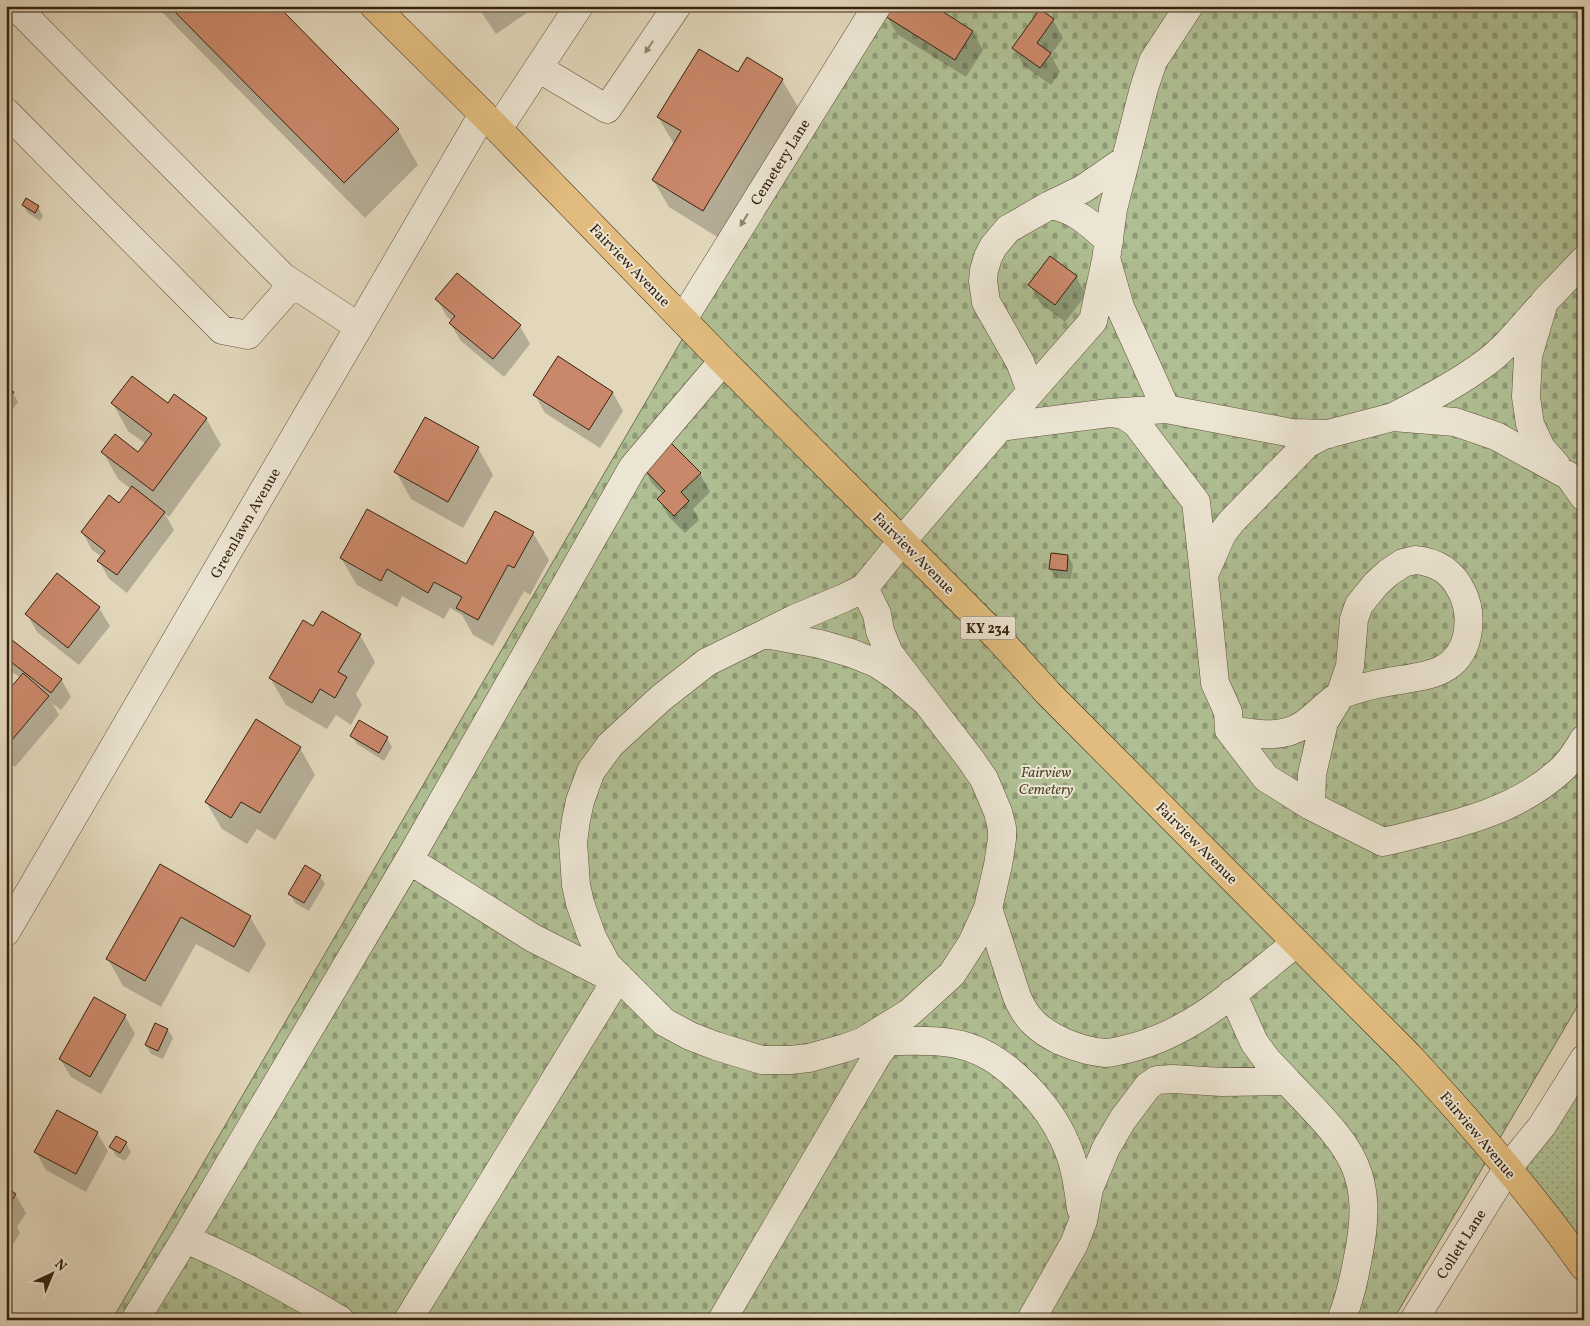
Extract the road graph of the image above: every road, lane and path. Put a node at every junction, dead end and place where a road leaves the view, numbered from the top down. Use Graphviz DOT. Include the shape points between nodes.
graph roads {
  1 [pos="15,6"];
  2 [pos="580,6"];
  3 [pos="677,6"];
  4 [pos="877,6"];
  5 [pos="1168,6"];
  6 [pos="1189,6"];
  7 [pos="380,9"];
  8 [pos="1170,36"];
  9 [pos="538,68"];
  10 [pos="6,112"];
  11 [pos="491,122"];
  12 [pos="1124,160"];
  13 [pos="1050,206"];
  14 [pos="1108,251"];
  15 [pos="1584,260"];
  16 [pos="293,284"];
  17 [pos="1544,302"];
  18 [pos="683,319"];
  19 [pos="359,328"];
  20 [pos="723,362"];
  21 [pos="1031,391"];
  22 [pos="1166,409"];
  23 [pos="1109,413"];
  24 [pos="1394,417"];
  25 [pos="1000,427"];
  26 [pos="1329,434"];
  27 [pos="1579,487"];
  28 [pos="902,541"];
  29 [pos="1204,575"];
  30 [pos="864,588"];
  31 [pos="764,634"];
  32 [pos="1340,695"];
  33 [pos="925,701"];
  34 [pos="1229,730"];
  35 [pos="1584,739"];
  36 [pos="1311,806"];
  37 [pos="409,860"];
  38 [pos="988,908"];
  39 [pos="6,932"];
  40 [pos="1296,943"];
  41 [pos="618,977"];
  42 [pos="1232,993"];
  43 [pos="876,1041"];
  44 [pos="1584,1059"];
  45 [pos="1287,1081"];
  46 [pos="1507,1169"];
  47 [pos="1083,1221"];
  48 [pos="185,1239"];
  49 [pos="1584,1266"];
  50 [pos="135,1320"];
  51 [pos="340,1320"];
  52 [pos="408,1320"];
  53 [pos="722,1320"];
  54 [pos="1031,1320"];
  55 [pos="1341,1320"];
  56 [pos="1414,1320"];
  1 -- 16 [label="street"];
  2 -- 9 [label="street, Greenlawn Avenue"];
  3 -- 9 [label="street, one-way" via="607,109"];
  4 -- 18 [label="street, Cemetery Lane, one-way"];
  5 -- 8 [label="street"];
  6 -- 8 [label="street"];
  7 -- 11 [label="main road, Fairview Avenue / KY 234"];
  8 -- 12 [label="street" via="1153,61"];
  9 -- 11 [label="street, Greenlawn Avenue"];
  10 -- 16 [label="street" via="222,330 248,335"];
  11 -- 18 [label="main road, Fairview Avenue / KY 234"];
  11 -- 19 [label="street, Greenlawn Avenue"];
  12 -- 13 [label="street" via="1083,189"];
  12 -- 14 [label="street"];
  13 -- 14 [label="street" via="1074,212 1091,225"];
  13 -- 21 [label="street" via="1008,228 993,247 984,270 986,302 1020,362"];
  14 -- 21 [label="street" via="1093,321"];
  14 -- 22 [label="street" via="1120,307"];
  15 -- 17 [label="street"];
  16 -- 19 [label="street"];
  17 -- 24 [label="street" via="1484,364"];
  17 -- 27 [label="street" via="1528,356 1526,397 1530,424 1537,443"];
  18 -- 20 [label="main road, Fairview Avenue / KY 234"];
  19 -- 39 [label="street, Greenlawn Avenue"];
  20 -- 28 [label="main road, Fairview Avenue / KY 234"];
  20 -- 37 [label="street" via="633,467"];
  21 -- 25 [label="street"];
  22 -- 23 [label="street"];
  22 -- 26 [label="street" via="1292,433"];
  23 -- 25 [label="street"];
  23 -- 29 [label="street" via="1124,415 1136,423 1196,502"];
  24 -- 26 [label="street"];
  24 -- 27 [label="street" via="1442,420 1496,436"];
  25 -- 28 [label="street"];
  26 -- 29 [label="street" via="1307,444 1231,522 1222,534"];
  28 -- 30 [label="street"];
  28 -- 40 [label="main road, Fairview Avenue / KY 234"];
  29 -- 34 [label="street" via="1215,683 1228,712"];
  30 -- 31 [label="street"];
  30 -- 33 [label="street" via="877,614 885,647"];
  31 -- 33 [label="street" via="852,653 896,676"];
  31 -- 41 [label="street" via="707,662 610,745 591,771 580,801 573,842 576,885 592,937 607,965"];
  32 -- 32 [label="street" via="1367,686 1431,674 1444,669 1457,658 1466,642 1469,617 1463,592 1448,571 1427,561 1403,563 1365,596 1354,619 1350,666"];
  32 -- 34 [label="street" via="1302,726 1283,734"];
  32 -- 36 [label="street" via="1324,722 1312,774"];
  33 -- 38 [label="street" via="984,779 998,812 1002,839"];
  34 -- 36 [label="street" via="1266,778"];
  35 -- 36 [label="street" via="1562,769 1521,798 1494,811 1419,833 1382,842"];
  37 -- 41 [label="street" via="533,938 604,974"];
  37 -- 48 [label="street"];
  38 -- 42 [label="street" via="1022,1008 1038,1028 1067,1044 1107,1053 1156,1041 1195,1020"];
  38 -- 43 [label="street" via="972,944 952,974"];
  40 -- 42 [label="street"];
  40 -- 46 [label="main road, Fairview Avenue / KY 234" via="1408,1055"];
  41 -- 43 [label="street" via="664,1022 690,1036 748,1056 776,1061 809,1058"];
  41 -- 52 [label="street"];
  42 -- 45 [label="street" via="1254,1042"];
  43 -- 47 [label="street" via="946,1042 969,1047 986,1054 1012,1073 1053,1119 1065,1141 1078,1185"];
  43 -- 53 [label="street" via="878,1054"];
  44 -- 46 [label="street, Collett Lane" via="1542,1126"];
  45 -- 47 [label="street" via="1173,1079 1153,1082 1123,1119 1106,1148 1089,1189"];
  45 -- 55 [label="street" via="1351,1155 1364,1191 1361,1245 1348,1304"];
  46 -- 49 [label="main road, Fairview Avenue / KY 234"];
  46 -- 56 [label="street, Collett Lane"];
  47 -- 54 [label="street" via="1067,1259"];
  48 -- 50 [label="street"];
  48 -- 51 [label="street" via="221,1254"];
}
